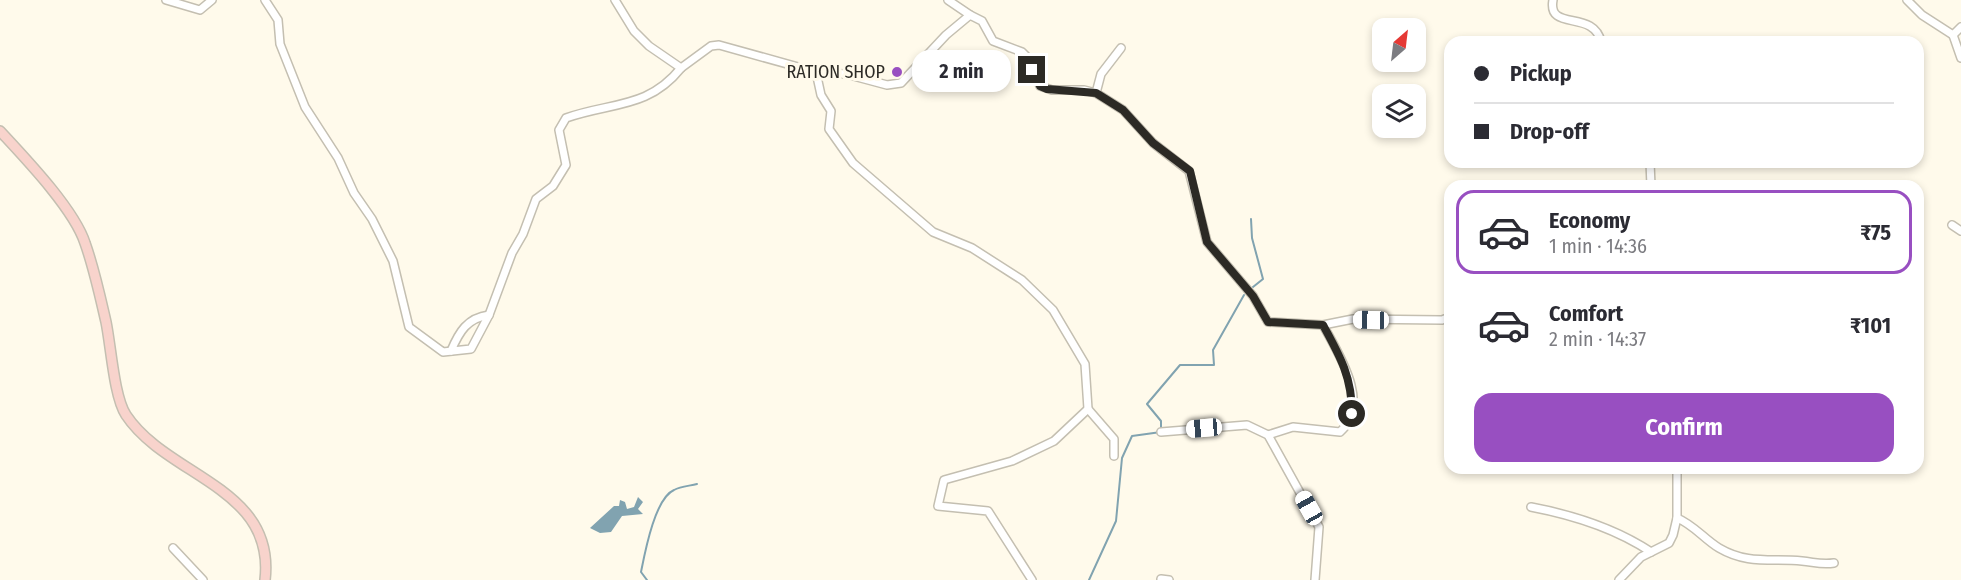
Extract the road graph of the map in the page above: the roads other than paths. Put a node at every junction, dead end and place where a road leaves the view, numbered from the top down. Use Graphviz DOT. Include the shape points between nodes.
graph roads {
  1 [pos="166,0"];
  2 [pos="212,0"];
  3 [pos="265,0"];
  4 [pos="615,0"];
  5 [pos="948,0"];
  6 [pos="1553,0"];
  7 [pos="1906,0"];
  8 [pos="970,15"];
  9 [pos="1961,27"];
  10 [pos="1953,35"];
  11 [pos="1600,36"];
  12 [pos="1120,48"];
  13 [pos="1961,58"];
  14 [pos="681,68"];
  15 [pos="816,72"];
  16 [pos="1096,93"];
  17 [pos="1,136"];
  18 [pos="1952,225"];
  19 [pos="1961,231"];
  20 [pos="489,315"];
  21 [pos="1444,319"];
  22 [pos="1323,325"];
  23 [pos="451,351"];
  24 [pos="1088,410"];
  25 [pos="1161,432"];
  26 [pos="1268,435"];
  27 [pos="1114,456"];
  28 [pos="1677,474"];
  29 [pos="1531,507"];
  30 [pos="1677,518"];
  31 [pos="173,548"];
  32 [pos="1651,552"];
  33 [pos="1834,563"];
  34 [pos="203,580"];
  35 [pos="265,580"];
  36 [pos="1032,580"];
  37 [pos="1315,580"];
  38 [pos="1619,580"];
  1 -- 2 [label="street" via="200,10"];
  3 -- 23 [label="street" via="278,20 280,44 305,107 338,158 393,261 409,327 443,352"];
  4 -- 14 [label="street" via="634,31"];
  5 -- 8 [label="street"];
  6 -- 11 [label="street" via="1556,13 1571,22 1592,25"];
  7 -- 10 [label="street"];
  8 -- 15 [label="street" via="946,34 901,83 887,85 846,74"];
  8 -- 16 [label="street" via="982,21 993,41 1028,58 1040,86"];
  9 -- 10 [label="street"];
  10 -- 13 [label="street"];
  12 -- 16 [label="street" via="1101,74"];
  14 -- 15 [label="street" via="711,46 719,45"];
  14 -- 20 [label="street" via="651,95 573,116 562,123 559,130 566,165 553,186 536,199"];
  15 -- 24 [label="street" via="821,95 831,111 829,129 853,163 933,232 972,248 1022,280 1053,310 1085,364"];
  16 -- 22 [label="street" via="1123,110 1153,143 1190,171 1207,242 1253,296 1268,322"];
  17 -- 35 [label="main road" via="65,209 85,242 125,414 149,440 245,511 266,558"];
  18 -- 19 [label="street"];
  20 -- 23 [label="street" via="464,325"];
  20 -- 23 [label="street" via="471,349"];
  21 -- 22 [label="street" via="1353,320"];
  22 -- 26 [label="street" via="1352,388 1348,425 1340,432 1293,427"];
  24 -- 27 [label="street" via="1114,439"];
  24 -- 36 [label="street" via="1054,441 1012,461 944,480 938,506 988,511"];
  25 -- 26 [label="street" via="1247,425"];
  26 -- 37 [label="street" via="1319,527"];
  28 -- 30 [label="street"];
  29 -- 32 [label="street" via="1603,527"];
  30 -- 32 [label="street" via="1669,543"];
  30 -- 33 [label="street" via="1698,529 1716,546 1758,561"];
  31 -- 34 [label="street"];
  32 -- 38 [label="street"];
}
